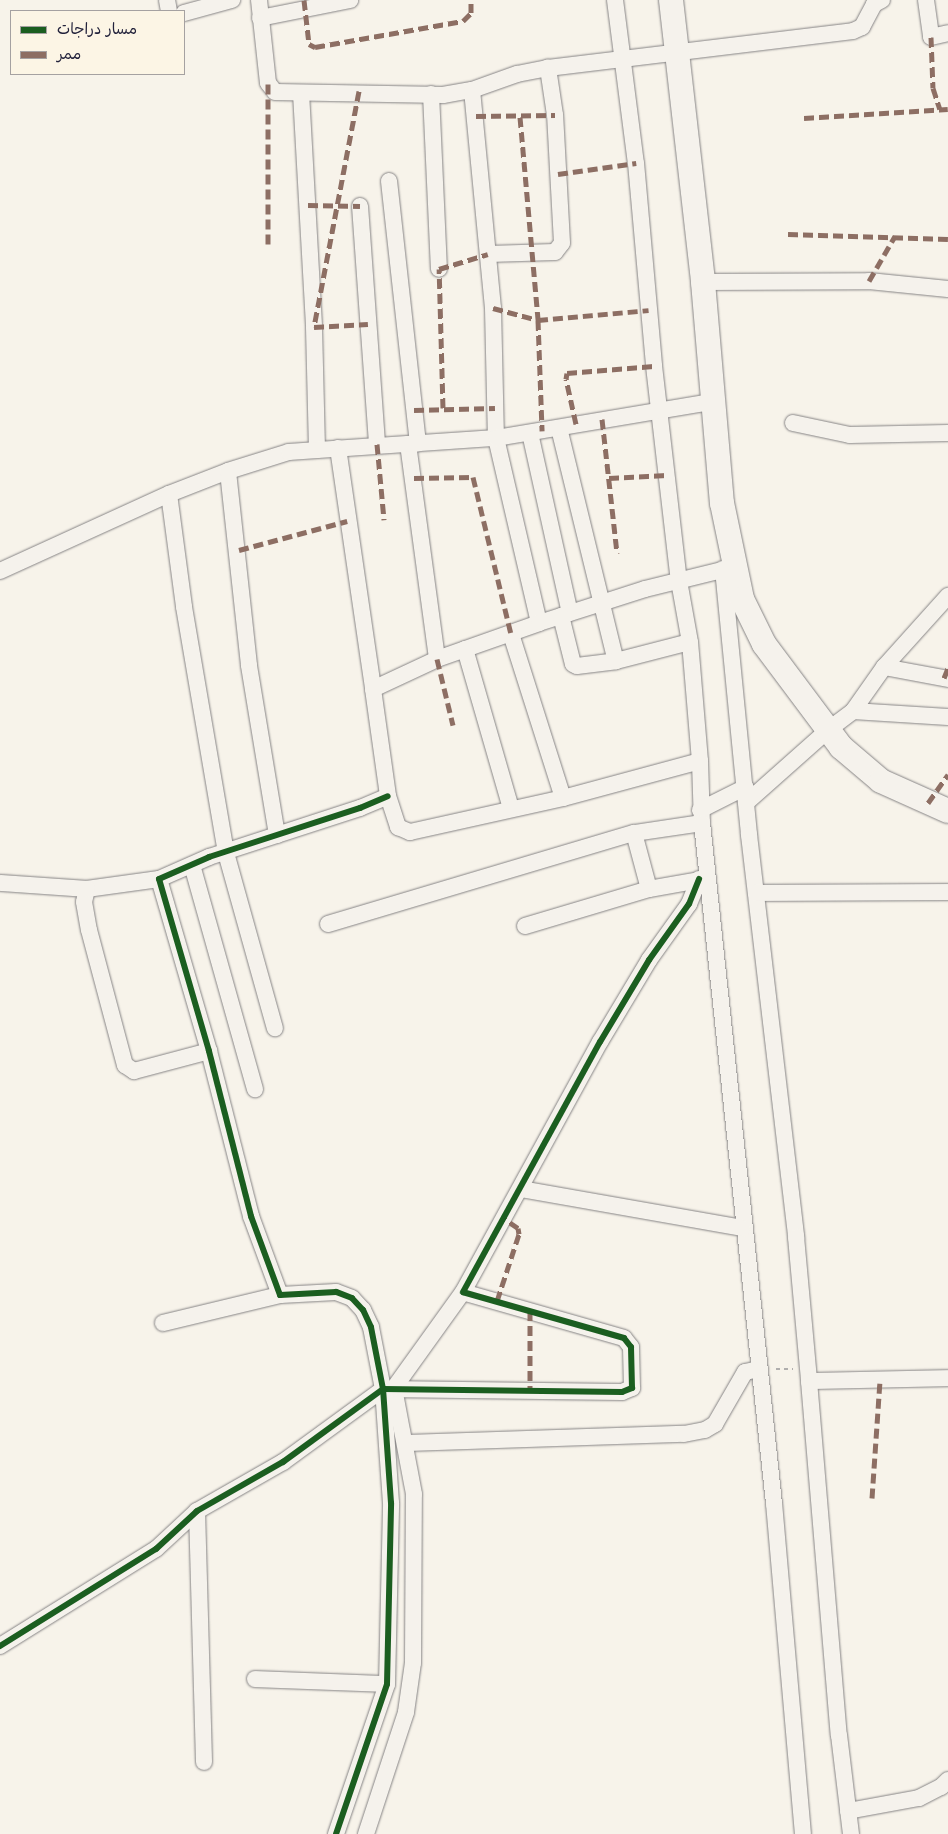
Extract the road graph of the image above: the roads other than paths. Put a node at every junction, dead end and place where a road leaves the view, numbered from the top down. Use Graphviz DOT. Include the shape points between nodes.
graph roads {
  1 [pos="232,0"];
  2 [pos="259,0"];
  3 [pos="350,0"];
  4 [pos="615,0"];
  5 [pos="671,0"];
  6 [pos="882,0"];
  7 [pos="926,0"];
  8 [pos="185,13"];
  9 [pos="260,18"];
  10 [pos="948,33"];
  11 [pos="676,53"];
  12 [pos="624,60"];
  13 [pos="548,68"];
  14 [pos="472,90"];
  15 [pos="300,93"];
  16 [pos="431,94"];
  17 [pos="388,181"];
  18 [pos="360,206"];
  19 [pos="488,254"];
  20 [pos="440,269"];
  21 [pos="703,282"];
  22 [pos="948,289"];
  23 [pos="711,402"];
  24 [pos="660,411"];
  25 [pos="793,423"];
  26 [pos="559,428"];
  27 [pos="530,433"];
  28 [pos="948,433"];
  29 [pos="496,438"];
  30 [pos="413,443"];
  31 [pos="377,444"];
  32 [pos="338,448"];
  33 [pos="317,450"];
  34 [pos="228,471"];
  35 [pos="169,494"];
  36 [pos="728,568"];
  37 [pos="0,571"];
  38 [pos="679,581"];
  39 [pos="602,603"];
  40 [pos="945,603"];
  41 [pos="565,614"];
  42 [pos="539,623"];
  43 [pos="511,634"];
  44 [pos="690,642"];
  45 [pos="466,649"];
  46 [pos="437,659"];
  47 [pos="616,661"];
  48 [pos="884,667"];
  49 [pos="948,679"];
  50 [pos="373,689"];
  51 [pos="853,712"];
  52 [pos="948,718"];
  53 [pos="828,730"];
  54 [pos="700,761"];
  55 [pos="747,795"];
  56 [pos="388,796"];
  57 [pos="563,798"];
  58 [pos="511,808"];
  59 [pos="948,811"];
  60 [pos="701,816"];
  61 [pos="634,833"];
  62 [pos="277,835"];
  63 [pos="226,853"];
  64 [pos="192,865"];
  65 [pos="158,879"];
  66 [pos="702,879"];
  67 [pos="0,883"];
  68 [pos="88,889"];
  69 [pos="649,889"];
  70 [pos="948,892"];
  71 [pos="756,893"];
  72 [pos="328,924"];
  73 [pos="525,926"];
  74 [pos="275,1028"];
  75 [pos="209,1051"];
  76 [pos="255,1089"];
  77 [pos="521,1189"];
  78 [pos="743,1228"];
  79 [pos="463,1292"];
  80 [pos="280,1295"];
  81 [pos="163,1323"];
  82 [pos="759,1369"];
  83 [pos="808,1375"];
  84 [pos="948,1378"];
  85 [pos="389,1389"];
  86 [pos="407,1442"];
  87 [pos="197,1512"];
  88 [pos="0,1646"];
  89 [pos="255,1679"];
  90 [pos="387,1684"];
  91 [pos="204,1762"];
  92 [pos="948,1780"];
  93 [pos="848,1810"];
  94 [pos="336,1834"];
  95 [pos="366,1834"];
  96 [pos="803,1834"];
  97 [pos="851,1834"];
  1 -- 8 [label="street"];
  2 -- 9 [label="street"];
  3 -- 9 [label="street"];
  4 -- 12 [label="street"];
  5 -- 11 [label="main road"];
  6 -- 11 [label="street" via="874,4 862,27 853,30"];
  7 -- 10 [label="street" via="931,37"];
  9 -- 15 [label="street" via="271,89 281,93"];
  11 -- 12 [label="street"];
  11 -- 21 [label="main road"];
  12 -- 13 [label="street"];
  12 -- 24 [label="street"];
  13 -- 14 [label="street" via="517,74"];
  13 -- 19 [label="street" via="555,115 562,243 555,252"];
  14 -- 16 [label="street"];
  14 -- 19 [label="street"];
  15 -- 16 [label="street"];
  15 -- 33 [label="street" via="314,327"];
  16 -- 20 [label="street"];
  17 -- 30 [label="street"];
  18 -- 31 [label="street"];
  19 -- 29 [label="street"];
  21 -- 22 [label="street" via="869,281"];
  21 -- 23 [label="main road"];
  23 -- 24 [label="street"];
  23 -- 36 [label="main road"];
  24 -- 26 [label="street"];
  24 -- 38 [label="street"];
  25 -- 28 [label="street" via="850,434"];
  26 -- 27 [label="street"];
  26 -- 39 [label="street"];
  27 -- 29 [label="street"];
  27 -- 41 [label="street"];
  29 -- 30 [label="street"];
  29 -- 42 [label="street"];
  30 -- 31 [label="street"];
  30 -- 46 [label="street"];
  31 -- 32 [label="street"];
  32 -- 33 [label="street"];
  32 -- 50 [label="street"];
  33 -- 34 [label="street" via="269,456"];
  34 -- 35 [label="street"];
  34 -- 62 [label="street" via="249,665"];
  35 -- 37 [label="street"];
  35 -- 63 [label="street"];
  36 -- 38 [label="street"];
  36 -- 53 [label="main road" via="755,630"];
  36 -- 55 [label="street"];
  38 -- 39 [label="street"];
  38 -- 44 [label="street"];
  39 -- 41 [label="street"];
  39 -- 47 [label="street"];
  40 -- 48 [label="street"];
  41 -- 42 [label="street"];
  41 -- 47 [label="street" via="573,664 583,666"];
  42 -- 43 [label="street"];
  43 -- 45 [label="street"];
  43 -- 57 [label="street"];
  44 -- 47 [label="street"];
  44 -- 54 [label="street"];
  45 -- 46 [label="street"];
  45 -- 58 [label="street"];
  46 -- 50 [label="street"];
  48 -- 49 [label="street"];
  48 -- 51 [label="street"];
  50 -- 56 [label="street"];
  51 -- 52 [label="street"];
  51 -- 53 [label="street"];
  53 -- 55 [label="street"];
  53 -- 59 [label="main road" via="841,747 881,781"];
  54 -- 57 [label="street"];
  54 -- 60 [label="street"];
  55 -- 60 [label="street"];
  55 -- 71 [label="street"];
  56 -- 58 [label="street" via="398,827 410,832"];
  56 -- 62 [label="street"];
  57 -- 58 [label="street"];
  60 -- 61 [label="street"];
  60 -- 66 [label="street"];
  61 -- 69 [label="street"];
  61 -- 72 [label="street"];
  62 -- 63 [label="street"];
  63 -- 64 [label="street"];
  63 -- 74 [label="street"];
  64 -- 65 [label="street"];
  64 -- 76 [label="street"];
  65 -- 68 [label="street"];
  65 -- 75 [label="street"];
  66 -- 69 [label="street"];
  66 -- 77 [label="street" via="600,1042"];
  66 -- 78 [label="street"];
  67 -- 68 [label="street"];
  68 -- 75 [label="street" via="84,910 127,1069 134,1071"];
  69 -- 73 [label="street"];
  70 -- 71 [label="street"];
  71 -- 83 [label="street" via="796,1237"];
  75 -- 80 [label="street" via="251,1216"];
  77 -- 78 [label="street"];
  77 -- 79 [label="street"];
  78 -- 82 [label="street"];
  79 -- 85 [label="street"];
  79 -- 85 [label="street" via="624,1338 631,1347 632,1388 622,1392"];
  80 -- 81 [label="street"];
  80 -- 85 [label="street" via="336,1292 352,1298 372,1327"];
  82 -- 86 [label="street" via="744,1372 715,1424 706,1430 684,1434"];
  82 -- 96 [label="street"];
  83 -- 84 [label="street"];
  83 -- 93 [label="street"];
  85 -- 86 [label="street"];
  85 -- 87 [label="street" via="284,1462"];
  85 -- 90 [label="street" via="392,1503"];
  86 -- 95 [label="street" via="415,1511 411,1684 406,1712"];
  87 -- 88 [label="street" via="156,1548"];
  87 -- 91 [label="street"];
  89 -- 90 [label="street"];
  90 -- 94 [label="street"];
  92 -- 93 [label="street" via="919,1798"];
  93 -- 97 [label="street"];
}
